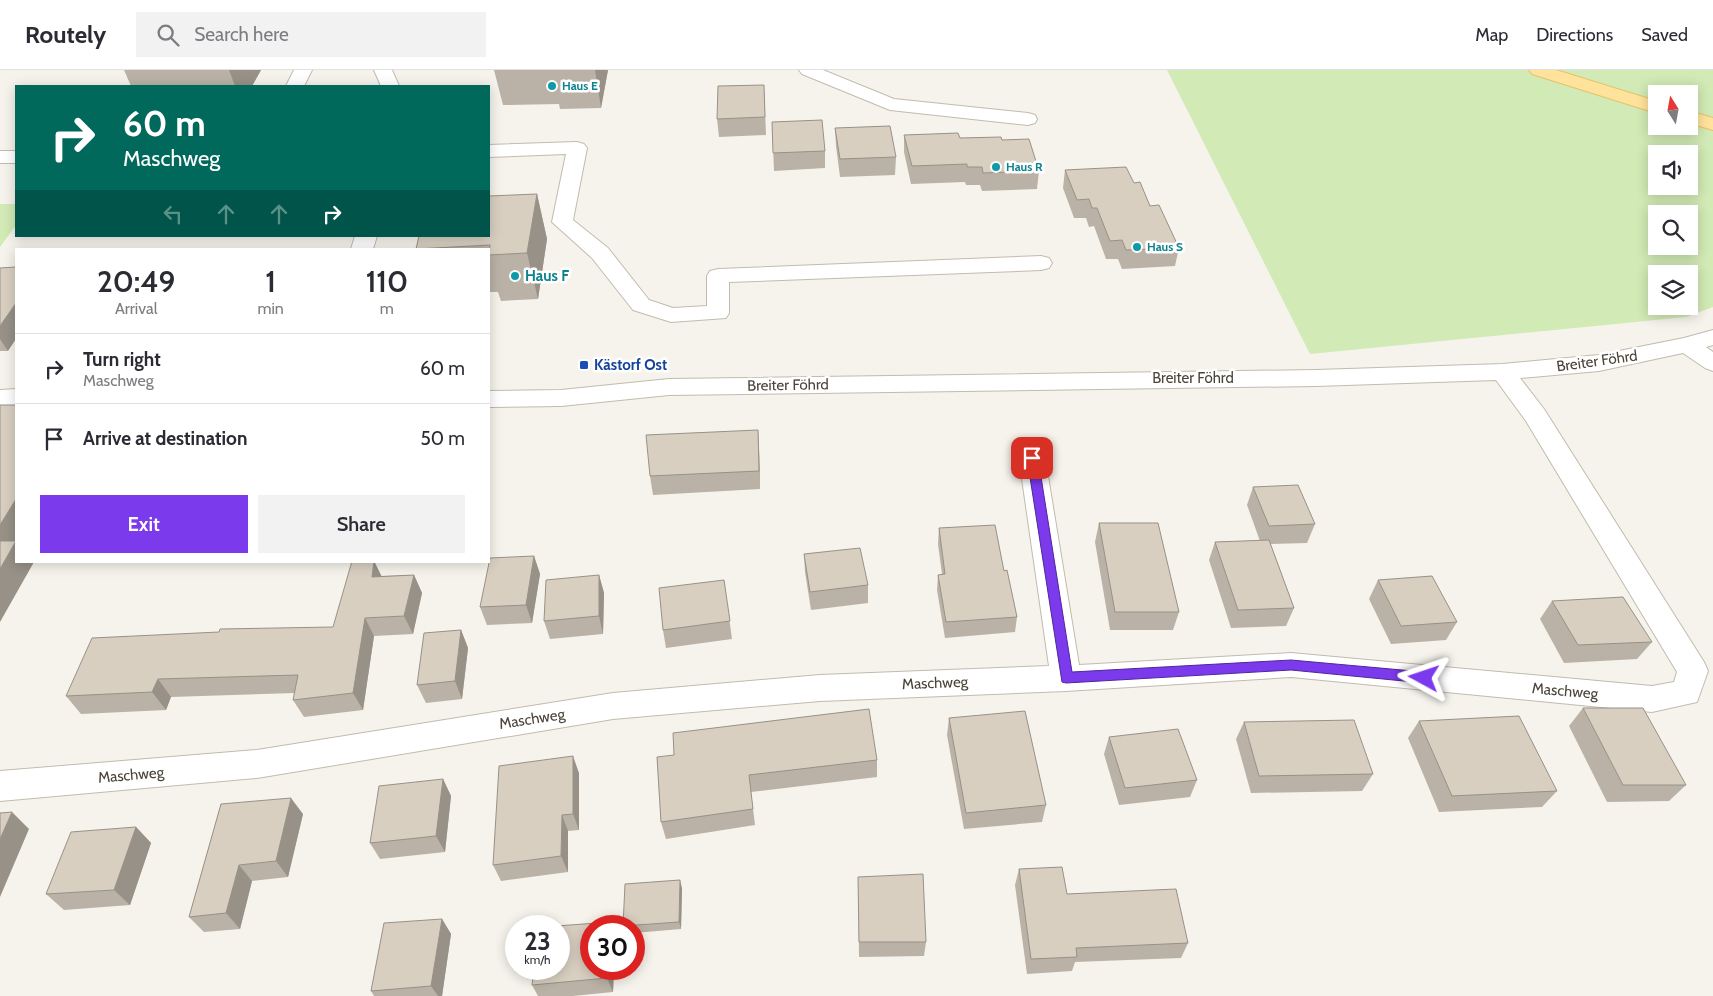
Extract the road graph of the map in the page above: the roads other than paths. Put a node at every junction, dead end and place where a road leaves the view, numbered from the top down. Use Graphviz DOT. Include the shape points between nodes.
graph roads {
  1 [pos="303,70"];
  2 [pos="383,70"];
  3 [pos="808,70"];
  4 [pos="1538,70"];
  5 [pos="296,85"];
  6 [pos="390,85"];
  7 [pos="1648,104"];
  8 [pos="1028,119"];
  9 [pos="1698,120"];
  10 [pos="1711,124"];
  11 [pos="490,151"];
  12 [pos="0,157"];
  13 [pos="15,157"];
  14 [pos="1040,263"];
  15 [pos="1713,337"];
  16 [pos="1687,345"];
  17 [pos="1713,363"];
  18 [pos="1503,372"];
  19 [pos="490,382"];
  20 [pos="669,388"];
  21 [pos="15,397"];
  22 [pos="0,398"];
  23 [pos="490,399"];
  24 [pos="1032,458"];
  25 [pos="1066,678"];
  26 [pos="0,786"];
  1 -- 5 [label="street"];
  2 -- 6 [label="street"];
  3 -- 8 [label="street" via="890,104"];
  4 -- 7 [label="main road"];
  9 -- 10 [label="main road"];
  11 -- 14 [label="street" via="577,148 562,222 600,253 641,305 671,315 718,312 718,276"];
  12 -- 13 [label="street"];
  15 -- 16 [label="street, Breiter Föhrd"];
  16 -- 17 [label="street"];
  16 -- 18 [label="street, Breiter Föhrd" via="1599,363"];
  18 -- 20 [label="street, Breiter Föhrd"];
  18 -- 25 [label="street, Maschweg" via="1535,415 1692,671 1686,694 1652,699 1291,665"];
  19 -- 20 [label="street, Breiter Föhrd" via="579,381"];
  20 -- 23 [label="street, Breiter Föhrd" via="561,398"];
  21 -- 22 [label="street"];
  24 -- 25 [label="street"];
  25 -- 26 [label="street, Maschweg" via="820,688 613,706 257,764"];
}
